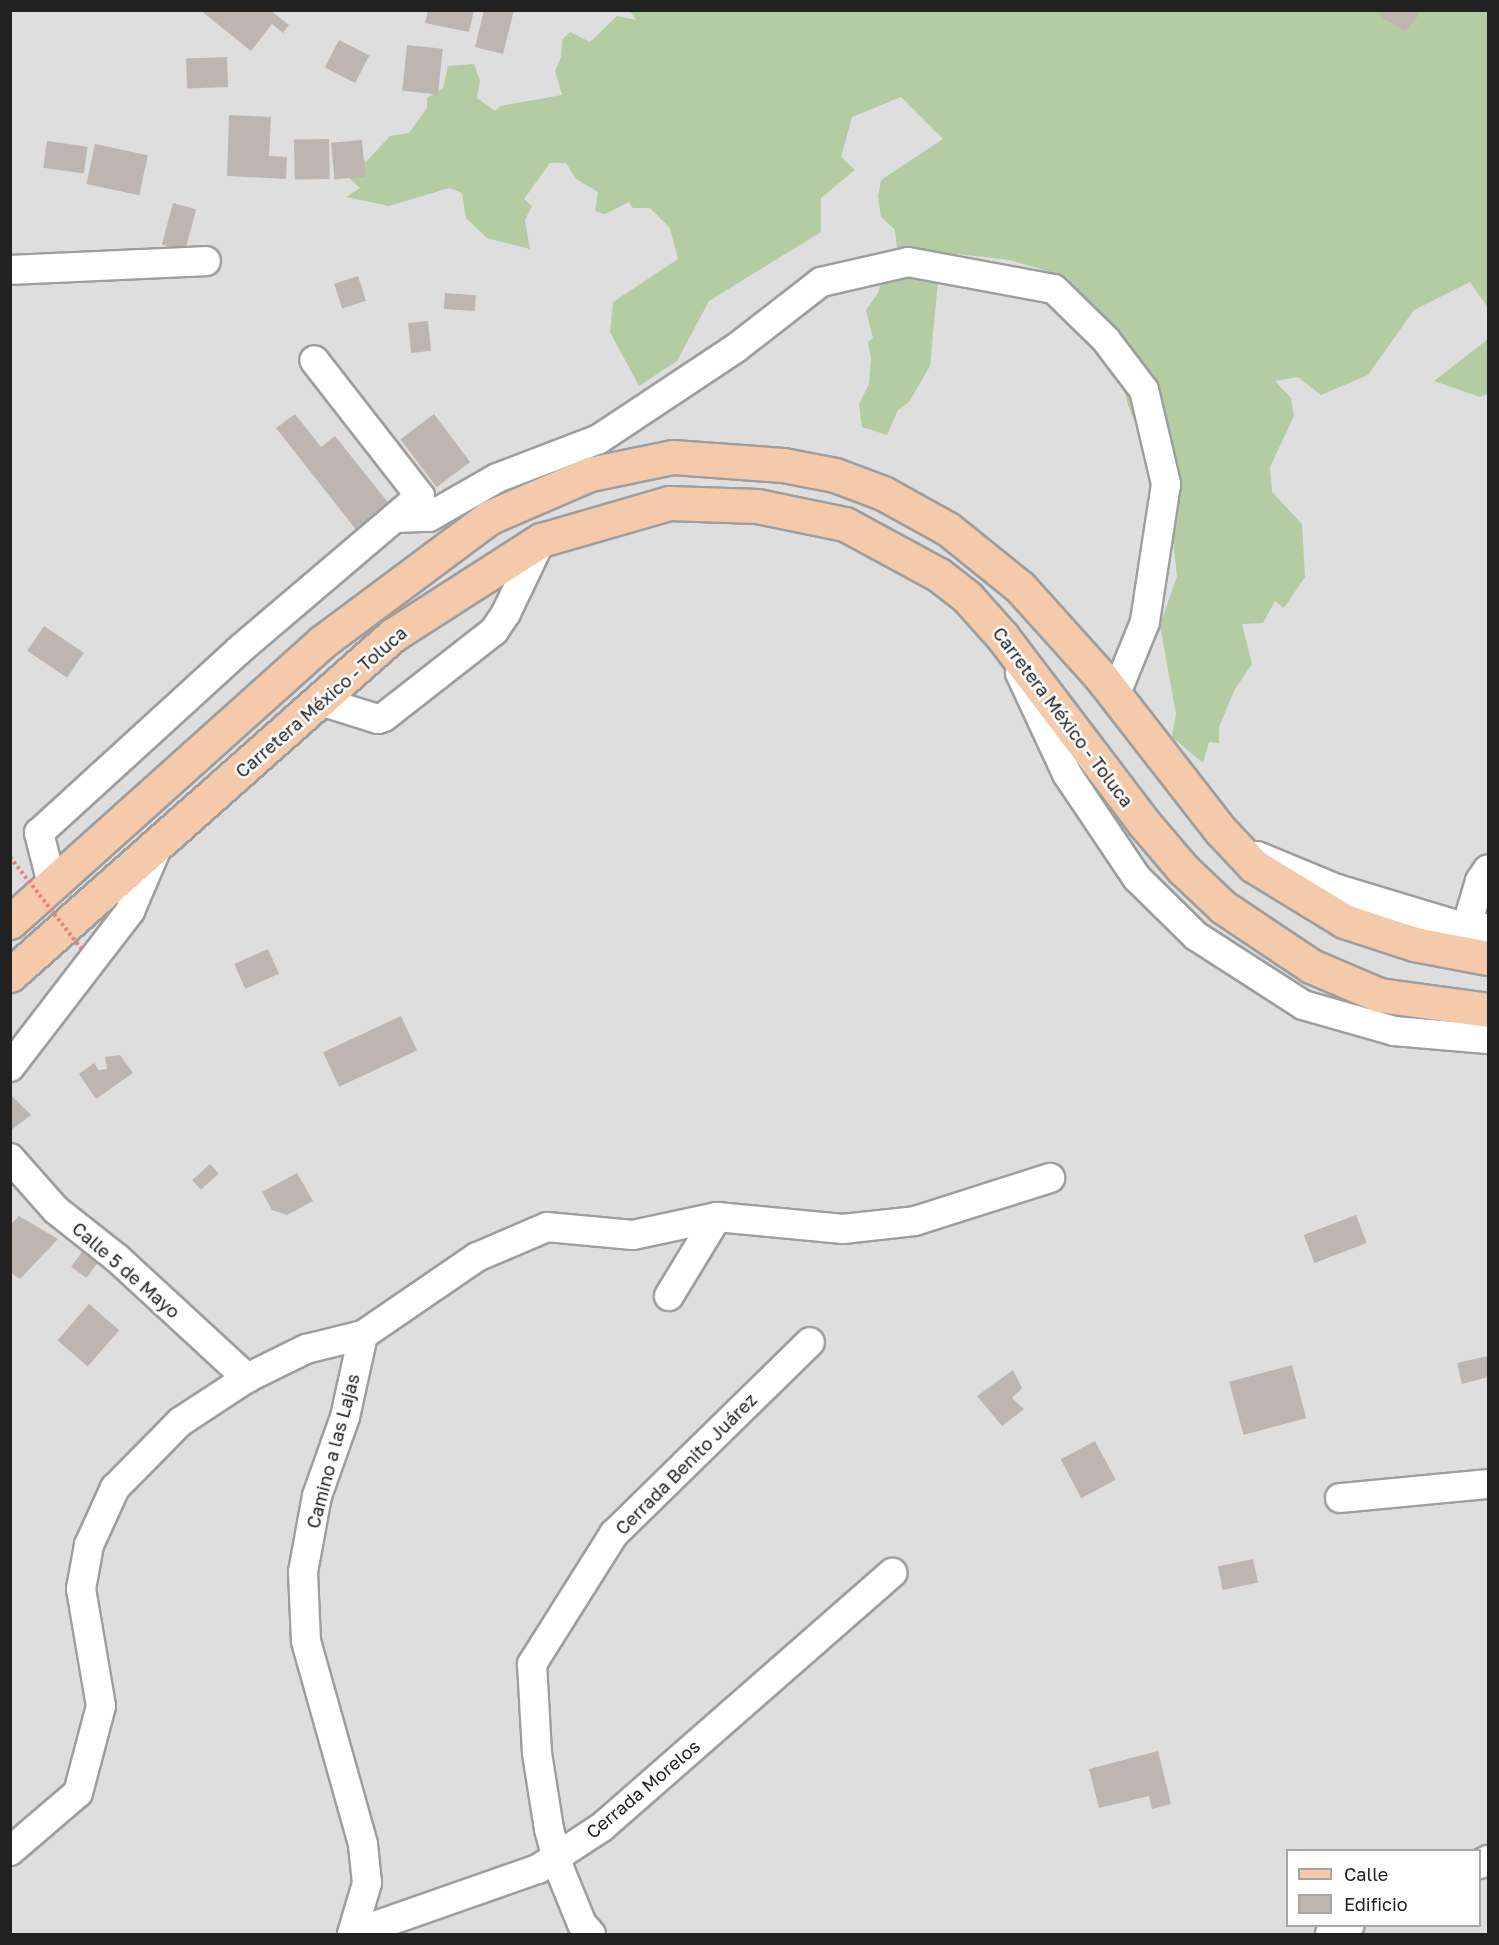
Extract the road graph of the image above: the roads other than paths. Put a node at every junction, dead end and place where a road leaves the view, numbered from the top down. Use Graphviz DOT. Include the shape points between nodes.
graph roads {
  1 [pos="207,261"];
  2 [pos="10,270"];
  3 [pos="314,360"];
  4 [pos="395,518"];
  5 [pos="541,540"];
  6 [pos="1002,636"];
  7 [pos="1115,696"];
  8 [pos="320,701"];
  9 [pos="1235,847"];
  10 [pos="157,848"];
  11 [pos="1488,869"];
  12 [pos="52,884"];
  13 [pos="10,922"];
  14 [pos="1477,928"];
  15 [pos="1488,958"];
  16 [pos="10,975"];
  17 [pos="1488,1010"];
  18 [pos="1488,1040"];
  19 [pos="10,1067"];
  20 [pos="10,1158"];
  21 [pos="1050,1178"];
  22 [pos="717,1216"];
  23 [pos="669,1296"];
  24 [pos="363,1335"];
  25 [pos="810,1342"];
  26 [pos="248,1378"];
  27 [pos="1488,1484"];
  28 [pos="1340,1498"];
  29 [pos="892,1573"];
  30 [pos="10,1851"];
  31 [pos="556,1858"];
  32 [pos="1347,1927"];
  33 [pos="352,1934"];
  34 [pos="591,1935"];
  35 [pos="1330,1935"];
  1 -- 2 [label="street"];
  3 -- 4 [label="street" via="420,496"];
  4 -- 7 [label="street" via="429,517 497,478 599,439 736,348 821,282 908,262 1054,289 1106,340 1144,390 1166,484 1145,622"];
  4 -- 12 [label="street" via="238,651 39,833"];
  5 -- 6 [label="main road, Carretera México - Toluca" via="669,504 786,510 845,524 939,575 968,598"];
  5 -- 8 [label="main road, Carretera México - Toluca" via="393,635"];
  5 -- 8 [label="street" via="494,631 384,717 378,719"];
  6 -- 17 [label="main road, Carretera México - Toluca" via="1143,822 1183,869 1223,907 1311,966 1379,995"];
  6 -- 18 [label="street" via="1067,774 1137,878 1196,936 1303,1005 1395,1031"];
  7 -- 9 [label="main road"];
  7 -- 12 [label="main road" via="1020,587 948,529 883,493 835,475 783,465 705,458 651,459 590,474 490,518 322,642"];
  8 -- 10 [label="main road, Carretera México - Toluca"];
  9 -- 14 [label="street" via="1337,889"];
  9 -- 15 [label="main road" via="1282,886 1344,921 1414,945"];
  10 -- 16 [label="main road, Carretera México - Toluca"];
  10 -- 19 [label="street" via="130,911"];
  11 -- 14 [label="street" via="1480,881"];
  12 -- 13 [label="main road"];
  20 -- 26 [label="street, Calle 5 de Mayo" via="56,1210 118,1259"];
  21 -- 22 [label="street" via="915,1221 843,1230"];
  22 -- 23 [label="street"];
  22 -- 24 [label="street" via="633,1235 547,1227 477,1257"];
  24 -- 26 [label="street" via="306,1349"];
  24 -- 33 [label="street, Camino a las Lajas" via="345,1417 317,1496 303,1572 306,1641 363,1844 367,1883"];
  25 -- 31 [label="street, Cerrada Benito Juárez" via="614,1534 532,1664 537,1753"];
  26 -- 30 [label="street" via="180,1422 115,1488 89,1545 81,1589 101,1706 78,1793"];
  27 -- 28 [label="street"];
  29 -- 31 [label="street, Cerrada Morelos" via="602,1827"];
  31 -- 33 [label="street, Cerrada Morelos" via="538,1869"];
  31 -- 34 [label="street, Cerrada Benito Juárez" via="582,1924"];
  32 -- 35 [label="street"];
}
